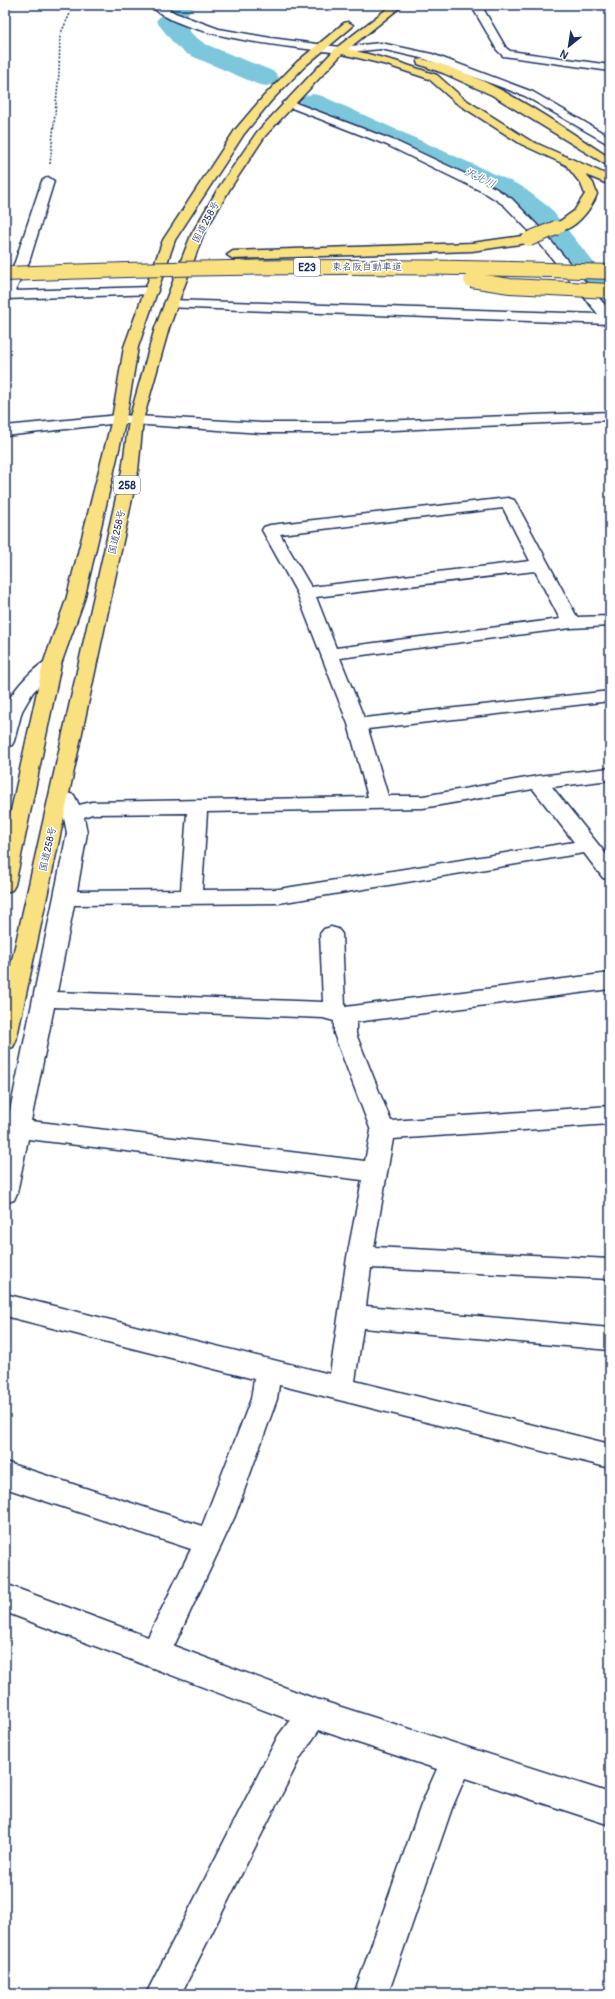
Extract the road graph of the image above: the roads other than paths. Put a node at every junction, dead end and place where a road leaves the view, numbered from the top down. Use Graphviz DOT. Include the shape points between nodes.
graph roads {
  1 [pos="376,5"];
  2 [pos="398,5"];
  3 [pos="465,5"];
  4 [pos="476,5"];
  5 [pos="159,7"];
  6 [pos="486,22"];
  7 [pos="320,47"];
  8 [pos="340,50"];
  9 [pos="610,68"];
  10 [pos="288,103"];
  11 [pos="610,142"];
  12 [pos="568,161"];
  13 [pos="610,162"];
  14 [pos="48,181"];
  15 [pos="610,181"];
  16 [pos="5,267"];
  17 [pos="610,272"];
  18 [pos="5,274"];
  19 [pos="471,280"];
  20 [pos="610,284"];
  21 [pos="151,291"];
  22 [pos="610,291"];
  23 [pos="5,292"];
  24 [pos="171,304"];
  25 [pos="610,320"];
  26 [pos="610,416"];
  27 [pos="119,419"];
  28 [pos="136,420"];
  29 [pos="5,431"];
  30 [pos="540,565"];
  31 [pos="306,593"];
  32 [pos="610,621"];
  33 [pos="571,622"];
  34 [pos="329,654"];
  35 [pos="52,664"];
  36 [pos="610,696"];
  37 [pos="357,724"];
  38 [pos="5,741"];
  39 [pos="610,774"];
  40 [pos="538,782"];
  41 [pos="62,788"];
  42 [pos="380,804"];
  43 [pos="197,808"];
  44 [pos="73,813"];
  45 [pos="589,846"];
  46 [pos="610,873"];
  47 [pos="5,885"];
  48 [pos="191,896"];
  49 [pos="65,898"];
  50 [pos="331,934"];
  51 [pos="610,981"];
  52 [pos="44,998"];
  53 [pos="340,1014"];
  54 [pos="5,1041"];
  55 [pos="610,1115"];
  56 [pos="19,1129"];
  57 [pos="383,1130"];
  58 [pos="375,1172"];
  59 [pos="5,1193"];
  60 [pos="360,1257"];
  61 [pos="610,1269"];
  62 [pos="5,1305"];
  63 [pos="352,1316"];
  64 [pos="610,1339"];
  65 [pos="268,1372"];
  66 [pos="341,1388"];
  67 [pos="610,1456"];
  68 [pos="5,1475"];
  69 [pos="208,1542"];
  70 [pos="5,1598"];
  71 [pos="154,1654"];
  72 [pos="313,1713"];
  73 [pos="457,1760"];
  74 [pos="610,1809"];
  75 [pos="163,1994"];
  76 [pos="371,1994"];
  1 -- 7 [label="highway, 国道258号 / 258"];
  2 -- 8 [label="highway, 国道258号 / 258"];
  3 -- 6 [label="street" via="476,20"];
  4 -- 6 [label="street"];
  5 -- 7 [label="street" via="189,23 236,35"];
  6 -- 9 [label="street" via="507,54"];
  7 -- 8 [label="street"];
  7 -- 21 [label="highway, 国道258号 / 258" via="267,99 238,132 169,240"];
  8 -- 10 [label="highway, 国道258号 / 258"];
  8 -- 11 [label="street" via="381,46 428,56 529,94"];
  8 -- 12 [label="highway" via="433,76 459,100 525,142"];
  8 -- 13 [label="highway" via="380,52 445,69 511,100"];
  10 -- 24 [label="highway, 国道258号 / 258" via="261,134 225,187 197,236"];
  10 -- 25 [label="street" via="391,143 491,191 508,202 535,230"];
  12 -- 15 [label="highway"];
  12 -- 16 [label="highway, bridge" via="587,183 592,194 588,204 573,220 529,239 472,247 233,255"];
  14 -- 23 [label="street" via="22,262"];
  17 -- 18 [label="highway, 東名阪自動車道 / E23, bridge" via="398,266 238,267"];
  19 -- 20 [label="highway, 東名阪自動車道 / E23, bridge"];
  19 -- 22 [label="highway, bridge" via="510,286"];
  19 -- 23 [label="highway, 東名阪自動車道 / E23" via="236,278"];
  21 -- 23 [label="street"];
  21 -- 27 [label="highway, 国道258号 / 258" via="131,347"];
  24 -- 25 [label="street"];
  24 -- 28 [label="highway, 国道258号 / 258"];
  26 -- 28 [label="street" via="329,428 215,427"];
  27 -- 28 [label="street"];
  27 -- 29 [label="street"];
  27 -- 35 [label="highway, 国道258号 / 258" via="75,600"];
  28 -- 41 [label="highway, 国道258号 / 258" via="130,471"];
  30 -- 31 [label="street"];
  30 -- 31 [label="street" via="508,503 270,530"];
  30 -- 33 [label="street"];
  31 -- 34 [label="street"];
  32 -- 33 [label="street"];
  33 -- 34 [label="street"];
  34 -- 37 [label="street"];
  35 -- 38 [label="street" via="25,689 13,711"];
  35 -- 47 [label="highway, 国道258号 / 258"];
  36 -- 37 [label="street"];
  37 -- 42 [label="street"];
  39 -- 40 [label="street"];
  40 -- 42 [label="street" via="423,802"];
  40 -- 45 [label="street"];
  41 -- 44 [label="street"];
  41 -- 54 [label="highway, 国道258号 / 258"];
  42 -- 43 [label="street"];
  43 -- 44 [label="street" via="92,808"];
  43 -- 48 [label="street"];
  44 -- 49 [label="street" via="77,833"];
  45 -- 46 [label="street"];
  45 -- 48 [label="street" via="279,896"];
  48 -- 49 [label="street"];
  49 -- 52 [label="street"];
  50 -- 53 [label="street"];
  51 -- 53 [label="street"];
  52 -- 53 [label="street" via="315,1010"];
  52 -- 56 [label="street"];
  53 -- 57 [label="street" via="345,1034"];
  55 -- 57 [label="street"];
  56 -- 58 [label="street"];
  56 -- 59 [label="street"];
  57 -- 58 [label="street"];
  58 -- 60 [label="street"];
  60 -- 61 [label="street"];
  60 -- 63 [label="street"];
  62 -- 65 [label="street"];
  63 -- 64 [label="street"];
  63 -- 66 [label="street"];
  65 -- 66 [label="street"];
  65 -- 69 [label="street" via="264,1399 221,1516"];
  66 -- 67 [label="street"];
  68 -- 69 [label="street"];
  69 -- 71 [label="street"];
  70 -- 71 [label="street"];
  71 -- 72 [label="street"];
  72 -- 73 [label="street"];
  72 -- 75 [label="street" via="289,1747"];
  73 -- 74 [label="street"];
  73 -- 76 [label="street" via="437,1805"];
}
